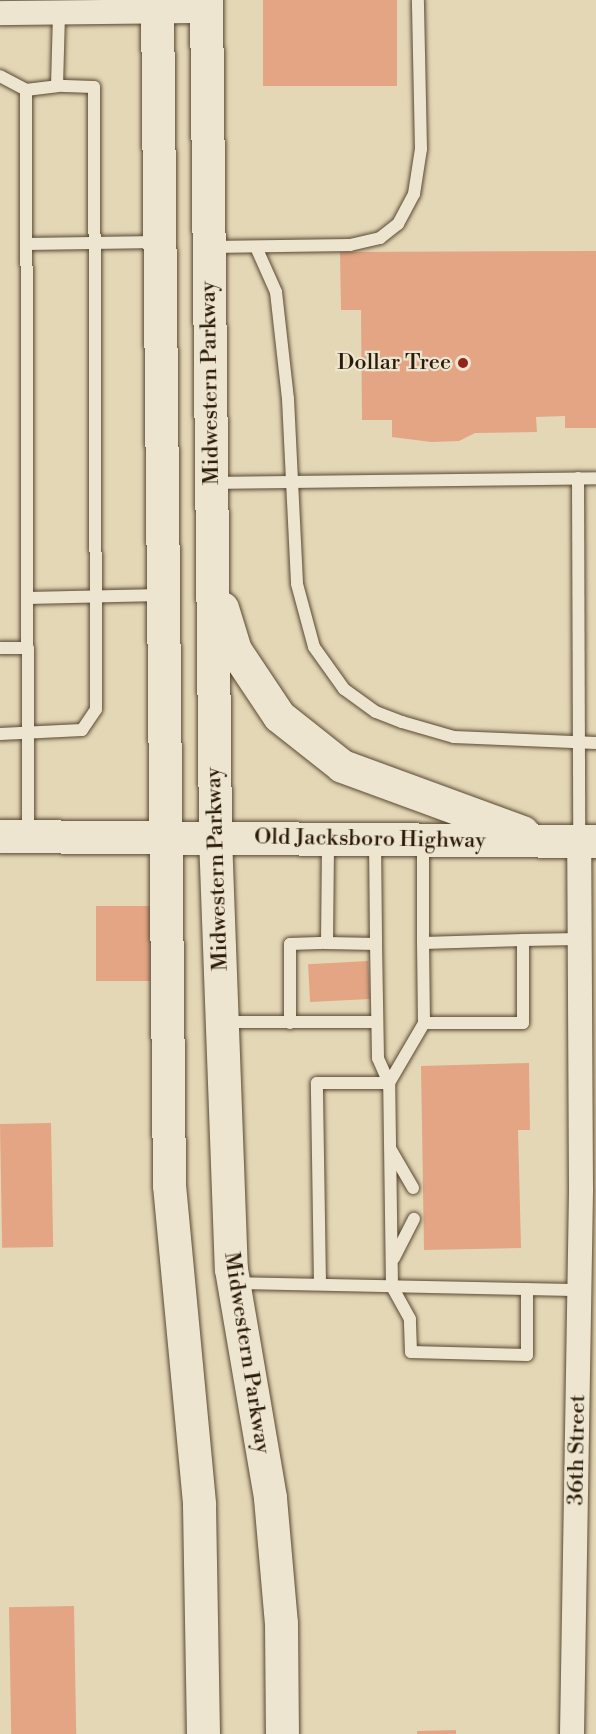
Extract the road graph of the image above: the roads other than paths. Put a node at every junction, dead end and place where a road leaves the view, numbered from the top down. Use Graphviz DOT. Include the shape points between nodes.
graph roads {
  1 [pos="418,0"];
  2 [pos="158,6"];
  3 [pos="206,6"];
  4 [pos="0,13"];
  5 [pos="59,13"];
  6 [pos="1,77"];
  7 [pos="57,86"];
  8 [pos="26,90"];
  9 [pos="160,242"];
  10 [pos="94,243"];
  11 [pos="27,244"];
  12 [pos="208,247"];
  13 [pos="256,247"];
  14 [pos="578,478"];
  15 [pos="596,478"];
  16 [pos="291,482"];
  17 [pos="211,483"];
  18 [pos="212,573"];
  19 [pos="164,595"];
  20 [pos="27,597"];
  21 [pos="96,597"];
  22 [pos="0,648"];
  23 [pos="28,648"];
  24 [pos="28,733"];
  25 [pos="0,734"];
  26 [pos="578,742"];
  27 [pos="596,743"];
  28 [pos="14,836"];
  29 [pos="166,837"];
  30 [pos="215,837"];
  31 [pos="328,839"];
  32 [pos="375,839"];
  33 [pos="423,840"];
  34 [pos="546,841"];
  35 [pos="587,841"];
  36 [pos="579,939"];
  37 [pos="523,940"];
  38 [pos="327,943"];
  39 [pos="423,943"];
  40 [pos="376,944"];
  41 [pos="222,1022"];
  42 [pos="377,1022"];
  43 [pos="290,1023"];
  44 [pos="424,1023"];
  45 [pos="389,1083"];
  46 [pos="390,1149"];
  47 [pos="413,1188"];
  48 [pos="414,1219"];
  49 [pos="392,1261"];
  50 [pos="233,1283"];
  51 [pos="320,1284"];
  52 [pos="392,1286"];
  53 [pos="527,1289"];
  54 [pos="579,1290"];
  55 [pos="203,1734"];
  56 [pos="282,1734"];
  57 [pos="572,1734"];
  1 -- 13 [label="lane" via="421,149 414,194 398,224 381,238 350,245"];
  2 -- 3 [label="street"];
  2 -- 5 [label="street"];
  2 -- 9 [label="main road"];
  3 -- 12 [label="main road, Midwestern Parkway"];
  4 -- 5 [label="street"];
  5 -- 7 [label="lane"];
  6 -- 8 [label="lane"];
  7 -- 8 [label="lane"];
  7 -- 10 [label="lane" via="94,87"];
  8 -- 11 [label="lane"];
  9 -- 10 [label="lane"];
  9 -- 19 [label="main road"];
  10 -- 11 [label="lane"];
  10 -- 21 [label="lane"];
  11 -- 20 [label="lane"];
  12 -- 13 [label="lane"];
  12 -- 17 [label="main road, Midwestern Parkway"];
  13 -- 16 [label="lane" via="276,292"];
  14 -- 15 [label="lane"];
  14 -- 16 [label="lane"];
  14 -- 26 [label="lane"];
  16 -- 17 [label="lane"];
  16 -- 26 [label="lane" via="297,584 314,646 344,689 376,712 454,736"];
  17 -- 18 [label="main road, Midwestern Parkway"];
  18 -- 30 [label="main road, Midwestern Parkway"];
  18 -- 34 [label="main road" via="235,650 279,716 342,766"];
  19 -- 21 [label="lane"];
  19 -- 29 [label="main road"];
  20 -- 21 [label="lane"];
  20 -- 23 [label="lane"];
  21 -- 24 [label="lane" via="96,709 82,730"];
  22 -- 23 [label="lane"];
  23 -- 24 [label="lane"];
  24 -- 25 [label="lane"];
  24 -- 28 [label="lane"];
  26 -- 27 [label="lane"];
  26 -- 35 [label="lane"];
  28 -- 29 [label="main road, Old Jacksboro Highway"];
  29 -- 30 [label="main road, Old Jacksboro Highway"];
  29 -- 55 [label="main road" via="169,1185 199,1505"];
  30 -- 31 [label="main road, Old Jacksboro Highway"];
  30 -- 41 [label="main road, Midwestern Parkway"];
  31 -- 32 [label="main road, Old Jacksboro Highway"];
  31 -- 38 [label="lane"];
  32 -- 33 [label="main road, Old Jacksboro Highway"];
  32 -- 40 [label="lane"];
  33 -- 34 [label="main road, Old Jacksboro Highway"];
  33 -- 39 [label="lane"];
  34 -- 35 [label="main road, Old Jacksboro Highway"];
  35 -- 36 [label="street, 36th Street"];
  36 -- 37 [label="lane"];
  36 -- 54 [label="street, 36th Street"];
  37 -- 39 [label="lane"];
  37 -- 44 [label="lane" via="523,1023"];
  38 -- 40 [label="lane"];
  38 -- 43 [label="lane" via="290,944"];
  39 -- 44 [label="lane"];
  40 -- 42 [label="lane"];
  41 -- 43 [label="lane"];
  41 -- 50 [label="main road, Midwestern Parkway"];
  42 -- 43 [label="lane"];
  42 -- 45 [label="lane" via="378,1058"];
  44 -- 45 [label="lane"];
  45 -- 46 [label="lane"];
  45 -- 51 [label="lane" via="316,1083"];
  46 -- 47 [label="lane"];
  46 -- 49 [label="lane"];
  48 -- 49 [label="lane"];
  49 -- 52 [label="lane"];
  50 -- 51 [label="lane"];
  50 -- 56 [label="main road, Midwestern Parkway" via="270,1498 281,1623"];
  51 -- 52 [label="lane"];
  52 -- 53 [label="lane"];
  52 -- 53 [label="lane" via="410,1318 411,1352 527,1355"];
  53 -- 54 [label="lane"];
  54 -- 57 [label="street, 36th Street"];
}
